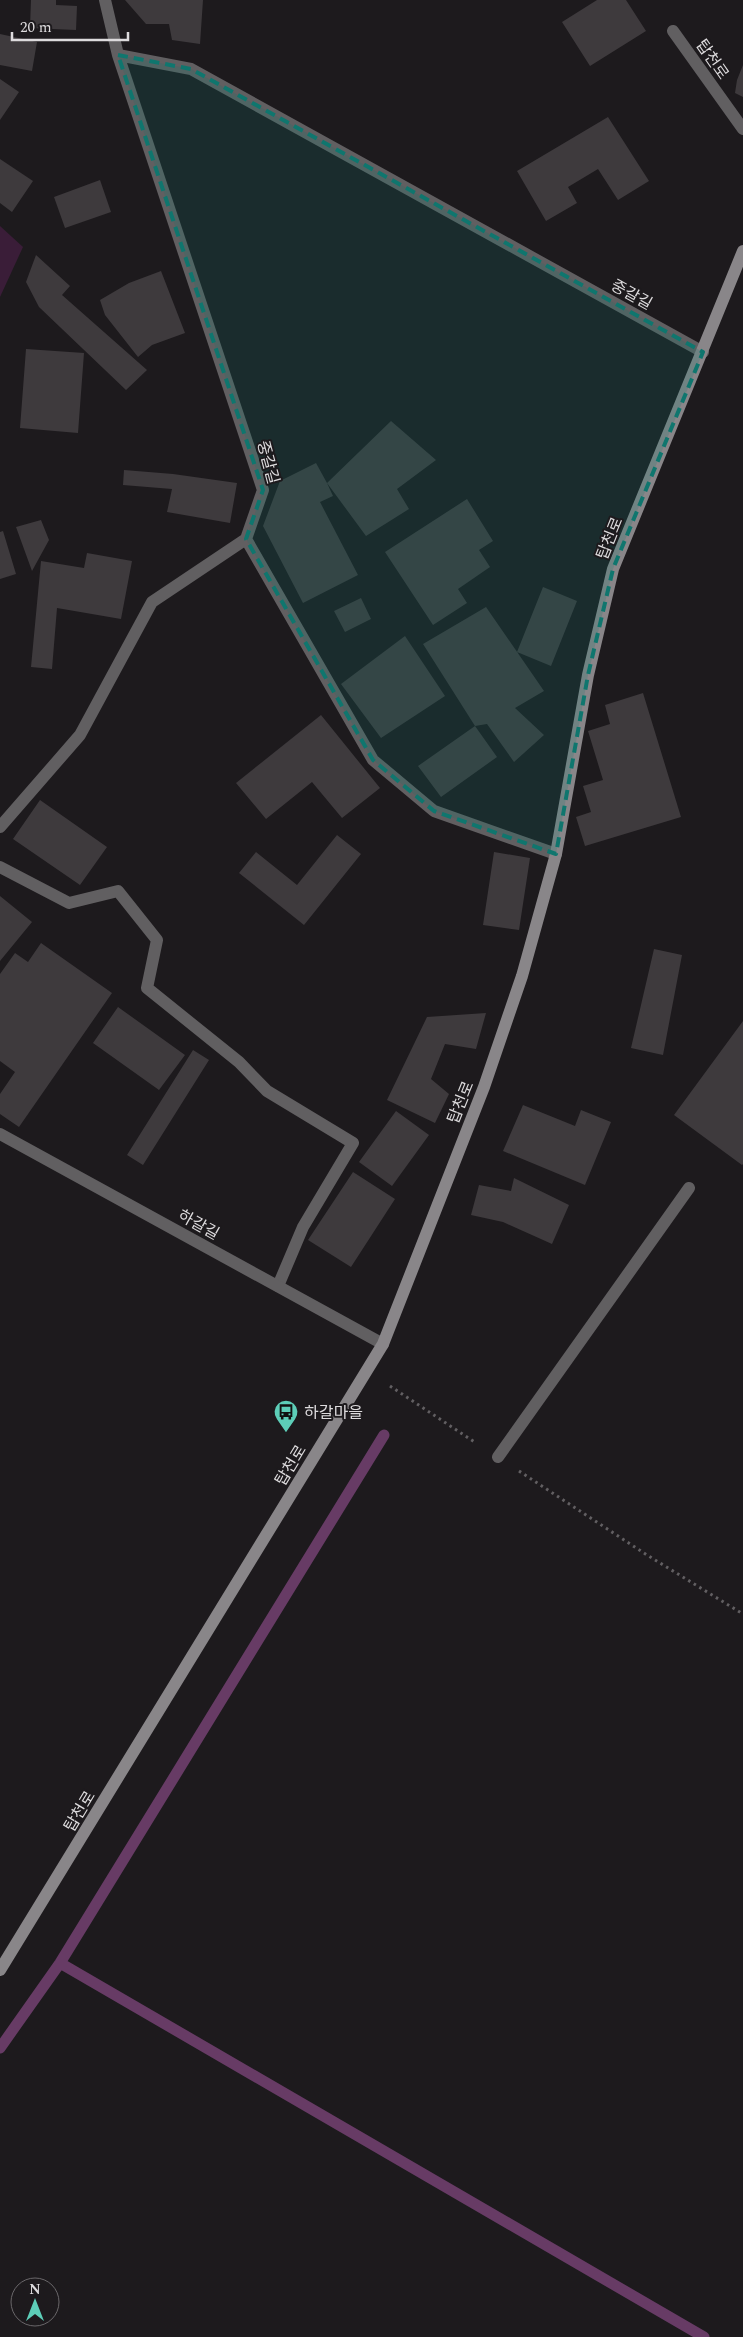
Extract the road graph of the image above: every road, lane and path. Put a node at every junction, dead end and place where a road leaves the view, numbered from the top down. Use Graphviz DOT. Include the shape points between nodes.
graph roads {
  1 [pos="105,0"];
  2 [pos="673,31"];
  3 [pos="118,55"];
  4 [pos="743,129"];
  5 [pos="743,251"];
  6 [pos="703,352"];
  7 [pos="246,539"];
  8 [pos="0,827"];
  9 [pos="556,854"];
  10 [pos="0,867"];
  11 [pos="0,1134"];
  12 [pos="689,1188"];
  13 [pos="278,1286"];
  14 [pos="383,1344"];
  15 [pos="366,1370"];
  16 [pos="498,1457"];
  17 [pos="743,1614"];
  18 [pos="0,1970"];
  1 -- 3 [label="street, 중갈길"];
  2 -- 4 [label="street, 탑천로"];
  3 -- 6 [label="street, 중갈길" via="191,69"];
  3 -- 7 [label="street, 중갈길" via="263,490"];
  5 -- 6 [label="main road, 탑천로"];
  6 -- 9 [label="main road, 탑천로" via="614,569 588,675"];
  7 -- 8 [label="street" via="152,602 80,735"];
  7 -- 9 [label="street" via="373,760 434,811"];
  9 -- 14 [label="main road, 탑천로" via="522,976 484,1087"];
  10 -- 13 [label="street" via="68,903 118,891 157,940 147,988 239,1062 267,1091 353,1143 303,1227"];
  11 -- 13 [label="street, 하갈길"];
  12 -- 16 [label="street"];
  13 -- 14 [label="street, 하갈길"];
  14 -- 15 [label="main road, 탑천로"];
  15 -- 16 [label="path"];
  15 -- 18 [label="main road, 탑천로"];
  16 -- 17 [label="path" via="646,1555"];
}
